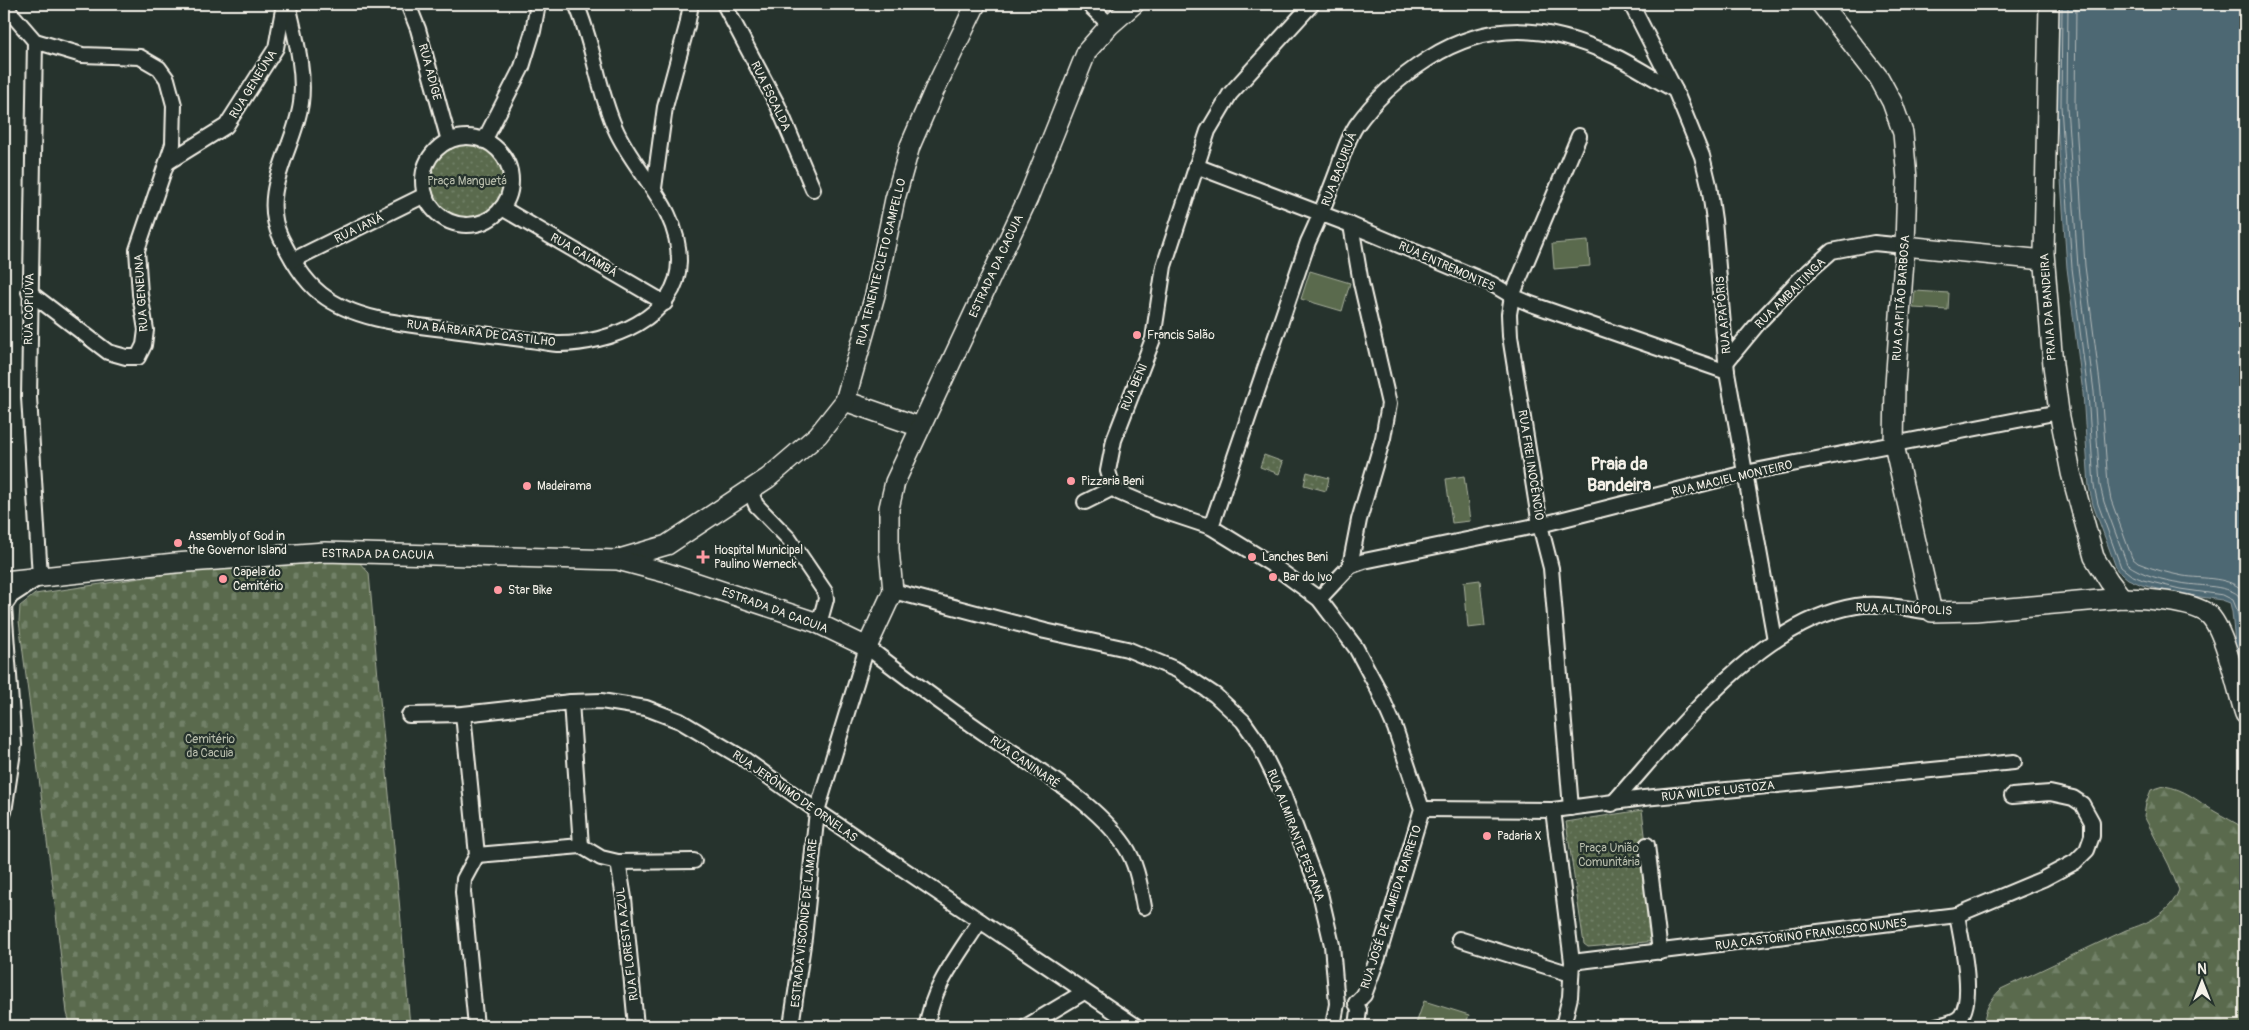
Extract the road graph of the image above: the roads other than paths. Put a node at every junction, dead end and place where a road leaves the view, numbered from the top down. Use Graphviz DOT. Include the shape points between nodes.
graph roads {
  1 [pos="284,4"];
  2 [pos="288,4"];
  3 [pos="408,4"];
  4 [pos="538,4"];
  5 [pos="576,4"];
  6 [pos="691,4"];
  7 [pos="724,4"];
  8 [pos="976,4"];
  9 [pos="1088,4"];
  10 [pos="1134,4"];
  11 [pos="1312,4"];
  12 [pos="1630,4"];
  13 [pos="1821,4"];
  14 [pos="2049,4"];
  15 [pos="4,5"];
  16 [pos="1110,25"];
  17 [pos="34,41"];
  18 [pos="1675,90"];
  19 [pos="1579,136"];
  20 [pos="449,141"];
  21 [pos="484,141"];
  22 [pos="168,162"];
  23 [pos="1196,166"];
  24 [pos="654,188"];
  25 [pos="813,189"];
  26 [pos="425,195"];
  27 [pos="502,208"];
  28 [pos="1322,214"];
  29 [pos="1351,225"];
  30 [pos="1905,246"];
  31 [pos="292,260"];
  32 [pos="2044,260"];
  33 [pos="29,292"];
  34 [pos="1512,296"];
  35 [pos="665,303"];
  36 [pos="1727,367"];
  37 [pos="845,401"];
  38 [pos="2059,412"];
  39 [pos="920,427"];
  40 [pos="1894,445"];
  41 [pos="1745,472"];
  42 [pos="1112,488"];
  43 [pos="750,490"];
  44 [pos="1085,502"];
  45 [pos="1540,525"];
  46 [pos="1211,527"];
  47 [pos="667,545"];
  48 [pos="618,560"];
  49 [pos="2096,562"];
  50 [pos="1350,566"];
  51 [pos="668,573"];
  52 [pos="40,577"];
  53 [pos="4,581"];
  54 [pos="893,591"];
  55 [pos="2122,598"];
  56 [pos="1319,599"];
  57 [pos="2077,602"];
  58 [pos="4,605"];
  59 [pos="1932,612"];
  60 [pos="819,624"];
  61 [pos="1775,640"];
  62 [pos="867,648"];
  63 [pos="571,702"];
  64 [pos="463,714"];
  65 [pos="2245,714"];
  66 [pos="409,715"];
  67 [pos="2014,762"];
  68 [pos="2012,796"];
  69 [pos="1612,804"];
  70 [pos="1571,808"];
  71 [pos="1422,810"];
  72 [pos="1553,810"];
  73 [pos="4,811"];
  74 [pos="816,811"];
  75 [pos="1647,845"];
  76 [pos="581,846"];
  77 [pos="477,855"];
  78 [pos="694,861"];
  79 [pos="618,862"];
  80 [pos="1144,907"];
  81 [pos="1957,915"];
  82 [pos="980,922"];
  83 [pos="1459,939"];
  84 [pos="1660,952"];
  85 [pos="1572,968"];
  86 [pos="1084,992"];
  87 [pos="1356,1003"];
  88 [pos="1337,1004"];
  89 [pos="476,1026"];
  90 [pos="636,1026"];
  91 [pos="791,1026"];
  92 [pos="927,1026"];
  93 [pos="1027,1026"];
  94 [pos="1136,1026"];
  95 [pos="1333,1026"];
  96 [pos="1357,1026"];
  97 [pos="1562,1026"];
  98 [pos="1936,1026"];
  1 -- 22 [label="street, RUA GENEÚNA" via="276,48 226,126"];
  2 -- 31 [label="street, RUA BÁRBARA DE CASTILHO" via="299,54 302,101 275,183 274,216"];
  3 -- 20 [label="street, RUA ADIGE"];
  4 -- 21 [label="street" via="522,67"];
  5 -- 24 [label="street, RUA BÁRBARA DE CASTILHO" via="615,129 631,158"];
  6 -- 24 [label="street" via="665,107"];
  7 -- 25 [label="street, RUA ESCALDA" via="778,106"];
  8 -- 37 [label="main road, RUA TENENTE CLETO CAMPELLO" via="910,146 889,224 875,295"];
  9 -- 16 [label="street"];
  10 -- 16 [label="main road, ESTRADA DA CACUIA"];
  11 -- 23 [label="street, RUA BENI" via="1230,94 1208,131"];
  12 -- 18 [label="street, RUA APAPÓRIS"];
  13 -- 30 [label="main road, RUA CAPITÃO BARBOSA" via="1879,78 1903,133 1907,179"];
  14 -- 32 [label="main road, PRAIA DA BANDEIRA"];
  15 -- 17 [label="street"];
  16 -- 39 [label="main road, ESTRADA DA CACUIA" via="1087,51 1028,198"];
  17 -- 22 [label="street" via="82,55 140,57 159,68 168,79 174,105 173,144"];
  17 -- 33 [label="street, RUA COPIÚVA"];
  18 -- 28 [label="street, RUA BACURUÁ" via="1613,55 1567,39 1506,30 1480,34 1447,47 1410,70 1355,127"];
  18 -- 36 [label="street, RUA APAPÓRIS" via="1702,156 1708,185"];
  19 -- 34 [label="street, RUA FREI INOCÊNCIO"];
  20 -- 21 [label="street" via="466,138"];
  20 -- 26 [label="street" via="438,148 427,164 422,182"];
  21 -- 27 [label="street" via="496,148 510,170 509,196"];
  22 -- 33 [label="street, RUA GENEUNA" via="138,250 146,330 138,358 108,352"];
  23 -- 28 [label="street, RUA ENTREMONTES"];
  23 -- 42 [label="street, RUA BENI" via="1164,266 1153,339 1114,440 1108,471"];
  24 -- 35 [label="street, RUA BÁRBARA DE CASTILHO" via="674,228 679,262 673,288"];
  26 -- 27 [label="street" via="431,207 453,223 480,223"];
  26 -- 31 [label="street, RUA IANÁ"];
  27 -- 35 [label="street, RUA CAIAMBÁ"];
  28 -- 29 [label="street, RUA ENTREMONTES"];
  28 -- 46 [label="street, RUA BACURUÁ" via="1299,268"];
  29 -- 34 [label="street, RUA ENTREMONTES" via="1492,284"];
  29 -- 50 [label="street" via="1388,404 1383,438 1358,520"];
  30 -- 32 [label="main road, RUA AMBAITINGA"];
  30 -- 36 [label="street, RUA AMBAITINGA" via="1874,243 1832,251 1760,321"];
  30 -- 40 [label="main road, RUA CAPITÃO BARBOSA"];
  31 -- 35 [label="street, RUA BÁRBARA DE CASTILHO" via="320,294 341,306 385,321 560,344 605,338 644,321"];
  32 -- 38 [label="main road, PRAIA DA BANDEIRA"];
  33 -- 52 [label="street, RUA COPIÚVA" via="28,397"];
  34 -- 36 [label="street, RUA ENTREMONTES"];
  34 -- 45 [label="street, RUA FREI INOCÊNCIO" via="1508,314 1510,336"];
  36 -- 41 [label="street, RUA APAPÓRIS"];
  37 -- 39 [label="main road"];
  37 -- 43 [label="main road, RUA TENENTE CLETO CAMPELLO" via="818,435"];
  38 -- 40 [label="street, RUA MACIEL MONTEIRO"];
  38 -- 49 [label="main road, PRAIA DA BANDEIRA" via="2071,473"];
  39 -- 54 [label="main road, ESTRADA DA CACUIA" via="895,482 889,508"];
  40 -- 41 [label="street, RUA MACIEL MONTEIRO"];
  40 -- 59 [label="main road, RUA CAPITÃO BARBOSA"];
  41 -- 45 [label="street, RUA MACIEL MONTEIRO"];
  41 -- 61 [label="street, RUA APAPÓRIS"];
  42 -- 44 [label="street"];
  42 -- 46 [label="street" via="1148,506"];
  43 -- 47 [label="main road, RUA TENENTE CLETO CAMPELLO"];
  43 -- 60 [label="street" via="756,505 789,539 825,592"];
  45 -- 50 [label="street, RUA MACIEL MONTEIRO"];
  45 -- 70 [label="street, RUA FREI INOCÊNCIO" via="1552,568"];
  46 -- 56 [label="street"];
  47 -- 48 [label="main road, RUA TENENTE CLETO CAMPELLO"];
  47 -- 51 [label="main road" via="663,563"];
  48 -- 51 [label="main road, ESTRADA DA CACUIA"];
  48 -- 52 [label="main road, ESTRADA DA CACUIA" via="325,552"];
  49 -- 55 [label="main road, PRAIA DA BANDEIRA"];
  49 -- 57 [label="main road" via="2092,586"];
  50 -- 56 [label="street"];
  51 -- 60 [label="main road, ESTRADA DA CACUIA"];
  52 -- 53 [label="main road, ESTRADA DA CACUIA"];
  52 -- 58 [label="street" via="11,596"];
  54 -- 62 [label="main road, ESTRADA DA CACUIA"];
  54 -- 88 [label="street, RUA ALMIRANTE PESTANA" via="1127,649 1177,670 1216,695 1243,721 1257,741 1283,794 1328,922"];
  55 -- 57 [label="main road, RUA ALTINÓPOLIS"];
  55 -- 65 [label="main road, RUA ALTINÓPOLIS" via="2180,604 2208,614 2228,655"];
  56 -- 71 [label="street, RUA JOSÉ DE ALMEIDA BARRETO" via="1356,648 1378,688"];
  57 -- 59 [label="main road, RUA ALTINÓPOLIS"];
  58 -- 73 [label="street" via="14,745"];
  59 -- 61 [label="street, RUA ALTINÓPOLIS" via="1858,606 1810,620"];
  60 -- 62 [label="main road, ESTRADA DA CACUIA"];
  61 -- 69 [label="street, RUA ALTINÓPOLIS" via="1716,690"];
  62 -- 74 [label="street, ESTRADA VISCONDE DE LAMARE"];
  62 -- 80 [label="street, RUA CANINARÉ" via="1057,783 1105,822 1126,848 1133,863"];
  63 -- 64 [label="street, RUA JERÔNIMO DE ORNELAS"];
  63 -- 74 [label="street, RUA JERÔNIMO DE ORNELAS" via="624,703 680,722 744,759"];
  63 -- 76 [label="street"];
  64 -- 66 [label="street, RUA JERÔNIMO DE ORNELAS"];
  64 -- 77 [label="street"];
  67 -- 69 [label="street, RUA WILDE LUSTOZA" via="1644,798"];
  68 -- 81 [label="street, RUA CASTORINO FRANCISCO NUNES" via="2050,793 2073,798 2082,804 2092,822 2092,836 2086,850 2075,862 2043,879"];
  69 -- 70 [label="street, RUA WILDE LUSTOZA"];
  70 -- 72 [label="street, RUA WILDE LUSTOZA"];
  71 -- 72 [label="street, RUA WILDE LUSTOZA"];
  71 -- 87 [label="street, RUA JOSÉ DE ALMEIDA BARRETO" via="1378,957 1364,996"];
  72 -- 85 [label="street"];
  74 -- 82 [label="street, RUA JERÔNIMO DE ORNELAS"];
  74 -- 91 [label="street, ESTRADA VISCONDE DE LAMARE" via="804,938"];
  75 -- 84 [label="street"];
  76 -- 77 [label="street"];
  76 -- 79 [label="street" via="601,858"];
  77 -- 89 [label="street" via="464,879 463,892"];
  78 -- 79 [label="street"];
  79 -- 90 [label="street, RUA FLORESTA AZUL"];
  81 -- 84 [label="street, RUA CASTORINO FRANCISCO NUNES"];
  81 -- 98 [label="street" via="1967,976 1965,1006 1954,1022"];
  82 -- 86 [label="street, RUA JERÔNIMO DE ORNELAS"];
  82 -- 92 [label="street" via="942,983"];
  83 -- 85 [label="street"];
  84 -- 85 [label="street, RUA CASTORINO FRANCISCO NUNES"];
  85 -- 97 [label="street" via="1570,997"];
  86 -- 93 [label="street"];
  86 -- 94 [label="street, RUA JERÔNIMO DE ORNELAS"];
  87 -- 88 [label="street" via="1345,1001"];
  87 -- 96 [label="street" via="1359,1010"];
  88 -- 95 [label="street, RUA ALMIRANTE PESTANA"];
}
